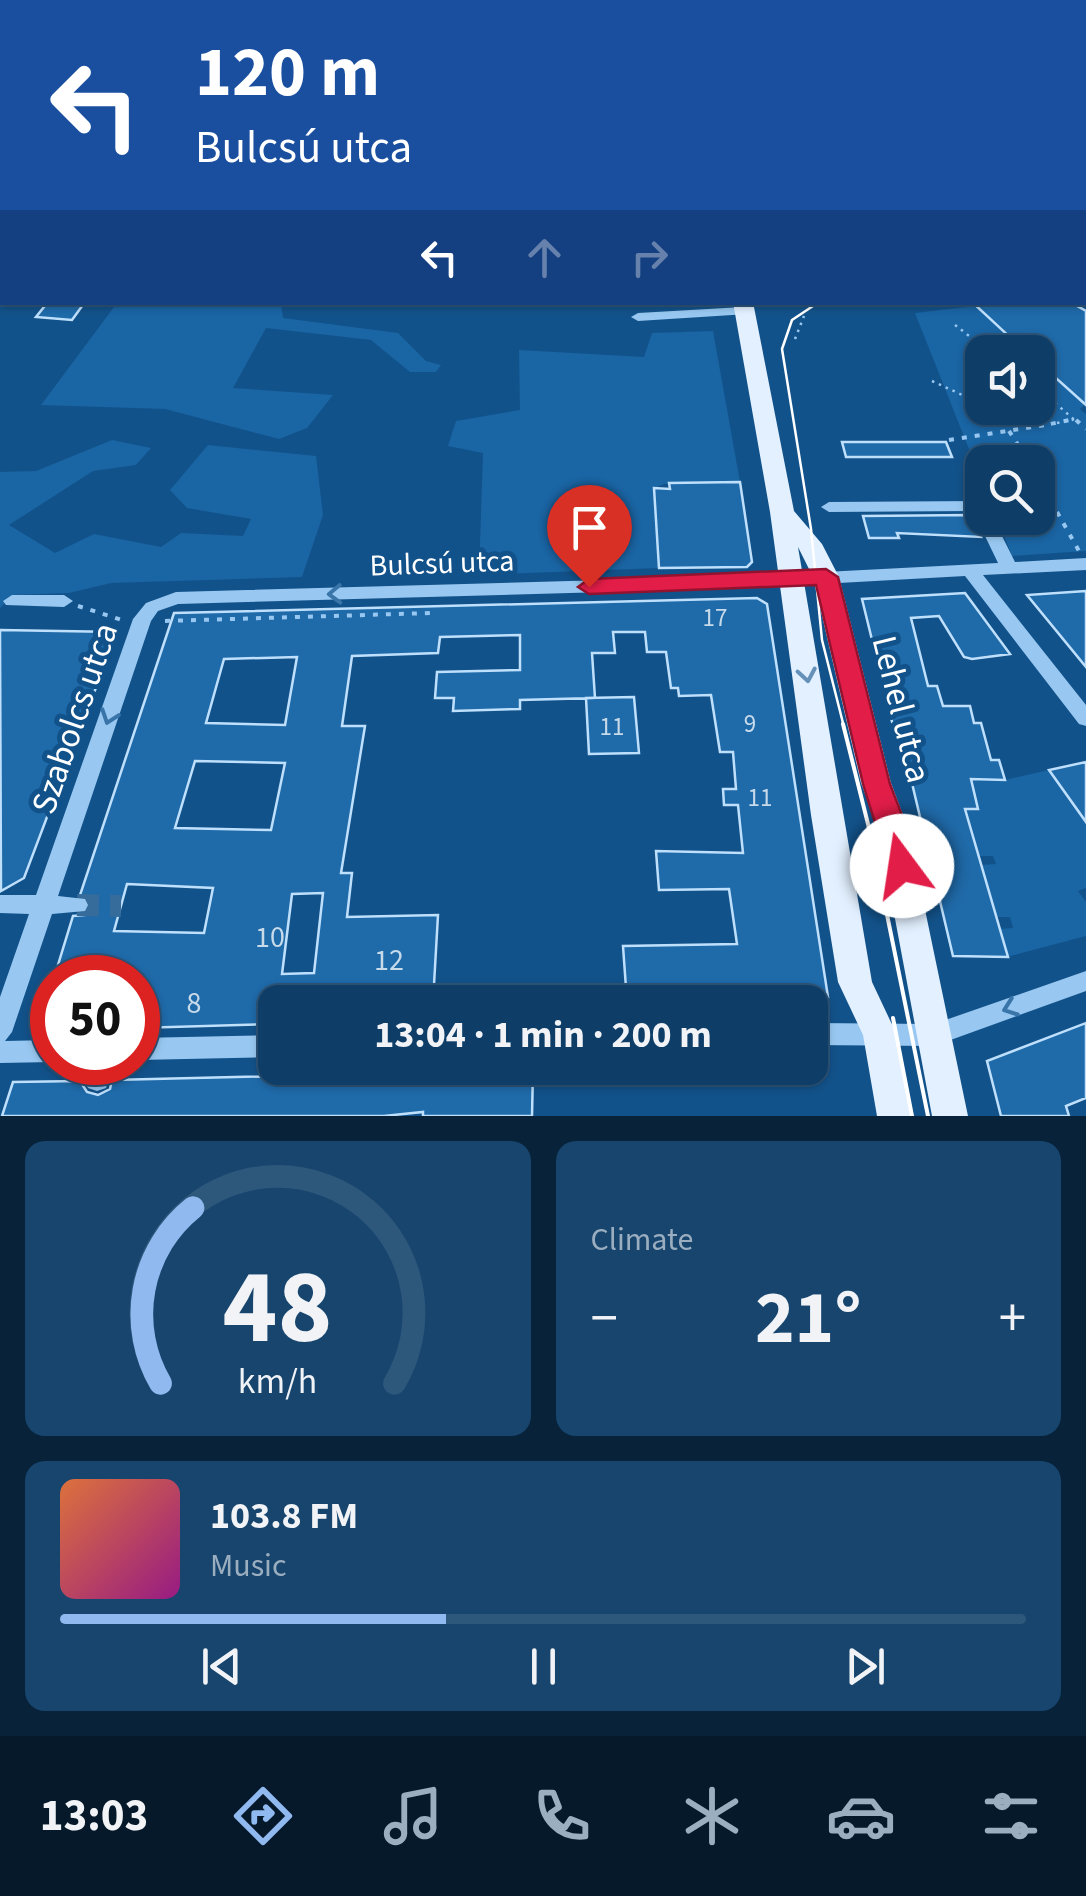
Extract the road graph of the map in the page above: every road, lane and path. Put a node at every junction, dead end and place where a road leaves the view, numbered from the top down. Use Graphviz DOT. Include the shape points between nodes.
graph roads {
  1 [pos="131,0"];
  2 [pos="154,0"];
  3 [pos="747,311"];
  4 [pos="804,316"];
  5 [pos="638,317"];
  6 [pos="955,325"];
  7 [pos="968,335"];
  8 [pos="795,339"];
  9 [pos="932,381"];
  10 [pos="965,397"];
  11 [pos="1055,402"];
  12 [pos="1076,419"];
  13 [pos="1055,423"];
  14 [pos="1004,425"];
  15 [pos="1045,425"];
  16 [pos="1086,430"];
  17 [pos="1012,432"];
  18 [pos="949,440"];
  19 [pos="1019,445"];
  20 [pos="829,507"];
  21 [pos="1055,508"];
  22 [pos="965,511"];
  23 [pos="782,512"];
  24 [pos="993,535"];
  25 [pos="1086,564"];
  26 [pos="1009,567"];
  27 [pos="970,569"];
  28 [pos="826,577"];
  29 [pos="790,579"];
  30 [pos="432,591"];
  31 [pos="12,600"];
  32 [pos="64,602"];
  33 [pos="160,603"];
  34 [pos="140,625"];
  35 [pos="1023,638"];
  36 [pos="1001,641"];
  37 [pos="1086,719"];
  38 [pos="0,904"];
  39 [pos="44,905"];
  40 [pos="77,906"];
  41 [pos="1086,981"];
  42 [pos="0,1032"];
  43 [pos="828,1034"];
  44 [pos="880,1034"];
  45 [pos="934,1035"];
  46 [pos="258,1046"];
  47 [pos="160,1049"];
  48 [pos="30,1051"];
  49 [pos="0,1052"];
  50 [pos="894,1116"];
  51 [pos="950,1116"];
  1 -- 2 [label="path"];
  3 -- 5 [label="street"];
  3 -- 23 [label="main road, Lehel utca"];
  4 -- 8 [label="path"];
  6 -- 7 [label="path"];
  9 -- 10 [label="path"];
  11 -- 12 [label="path"];
  12 -- 13 [label="path"];
  12 -- 16 [label="path"];
  14 -- 17 [label="path"];
  15 -- 17 [label="path"];
  17 -- 18 [label="path"];
  17 -- 19 [label="path"];
  20 -- 22 [label="street"];
  21 -- 25 [label="path"];
  23 -- 28 [label="main road, Lehel utca"];
  23 -- 29 [label="main road, Lehel utca"];
  24 -- 26 [label="street"];
  25 -- 26 [label="street, Bulcsú utca"];
  26 -- 27 [label="street, Bulcsú utca"];
  27 -- 28 [label="street, Bulcsú utca"];
  27 -- 35 [label="street"];
  28 -- 29 [label="street, Bulcsú utca"];
  28 -- 45 [label="main road, Lehel utca" via="876,784 893,828"];
  29 -- 30 [label="street, Bulcsú utca"];
  29 -- 44 [label="main road, Lehel utca, one-way" via="855,982"];
  30 -- 33 [label="street, Bulcsú utca, one-way" via="387,600"];
  30 -- 34 [label="path" via="430,613"];
  31 -- 32 [label="street"];
  32 -- 34 [label="path"];
  33 -- 34 [label="street, Szabolcs utca"];
  34 -- 39 [label="street, Szabolcs utca, one-way"];
  35 -- 36 [label="street"];
  35 -- 37 [label="street"];
  38 -- 39 [label="street"];
  39 -- 40 [label="street"];
  39 -- 42 [label="street, Szabolcs utca"];
  41 -- 45 [label="street, one-way"];
  43 -- 44 [label="street"];
  44 -- 45 [label="street"];
  44 -- 50 [label="main road, Lehel utca"];
  45 -- 51 [label="main road, Lehel utca"];
  46 -- 47 [label="street"];
  48 -- 49 [label="street"];
}
